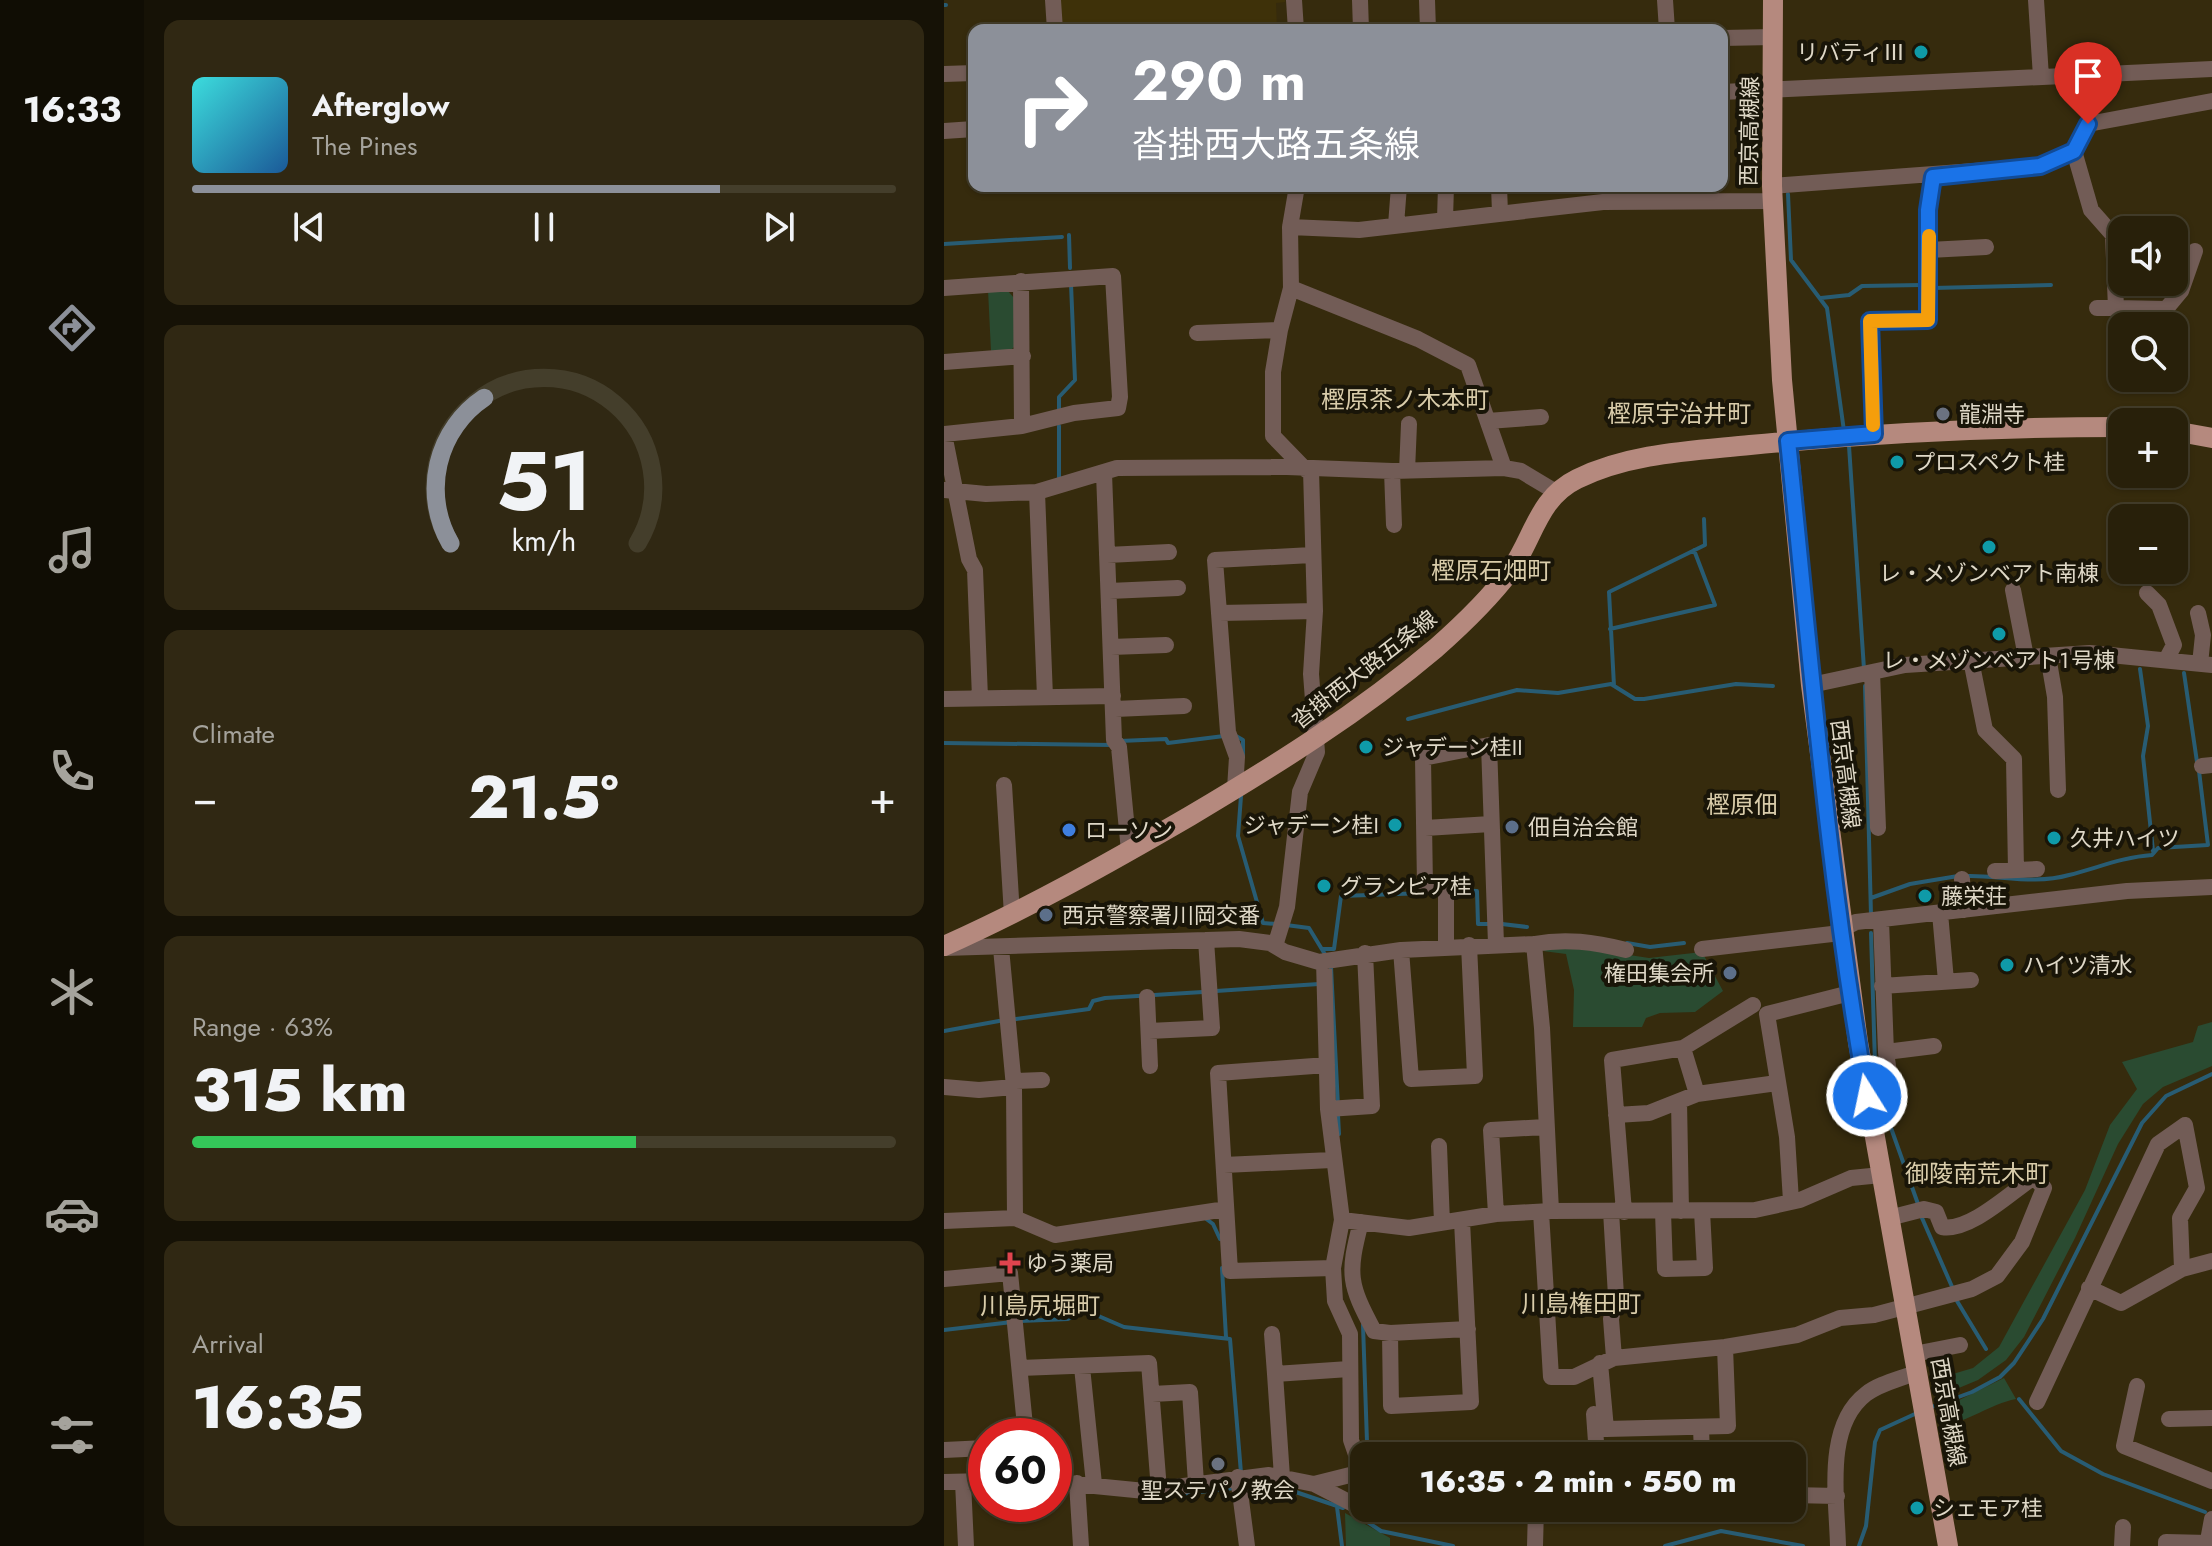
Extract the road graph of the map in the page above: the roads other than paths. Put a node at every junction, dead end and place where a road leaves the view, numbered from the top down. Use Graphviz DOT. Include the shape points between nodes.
graph roads {
  1 [pos="1053,0"];
  2 [pos="1294,0"];
  3 [pos="1360,0"];
  4 [pos="1427,0"];
  5 [pos="1665,0"];
  6 [pos="1773,0"];
  7 [pos="2036,0"];
  8 [pos="1055,24"];
  9 [pos="1296,24"];
  10 [pos="1361,24"];
  11 [pos="1428,24"];
  12 [pos="1667,24"];
  13 [pos="1773,37"];
  14 [pos="1728,38"];
  15 [pos="2212,69"];
  16 [pos="968,73"];
  17 [pos="944,74"];
  18 [pos="2041,77"];
  19 [pos="1771,90"];
  20 [pos="1728,92"];
  21 [pos="2212,101"];
  22 [pos="968,129"];
  23 [pos="944,131"];
  24 [pos="2074,151"];
  25 [pos="1933,177"];
  26 [pos="1296,192"];
  27 [pos="1399,192"];
  28 [pos="1446,192"];
  29 [pos="1499,192"];
  30 [pos="1772,193"];
  31 [pos="1500,213"];
  32 [pos="1445,219"];
  33 [pos="1396,225"];
  34 [pos="1290,227"];
  35 [pos="1986,247"];
  36 [pos="1929,250"];
  37 [pos="2195,251"];
  38 [pos="1021,281"];
  39 [pos="944,288"];
  40 [pos="1291,288"];
  41 [pos="2097,308"];
  42 [pos="2116,308"];
  43 [pos="2153,308"];
  44 [pos="2155,312"];
  45 [pos="1280,330"];
  46 [pos="1197,333"];
  47 [pos="1023,356"];
  48 [pos="944,362"];
  49 [pos="1541,417"];
  50 [pos="1488,421"];
  51 [pos="1409,424"];
  52 [pos="1022,426"];
  53 [pos="2108,427"];
  54 [pos="944,434"];
  55 [pos="1874,434"];
  56 [pos="2188,434"];
  57 [pos="2212,438"];
  58 [pos="1788,441"];
  59 [pos="1504,468"];
  60 [pos="1309,470"];
  61 [pos="1399,471"];
  62 [pos="1104,473"];
  63 [pos="950,490"];
  64 [pos="1037,492"];
  65 [pos="1556,492"];
  66 [pos="1394,525"];
  67 [pos="1169,552"];
  68 [pos="1107,555"];
  69 [pos="1312,555"];
  70 [pos="1178,588"];
  71 [pos="2013,590"];
  72 [pos="1109,591"];
  73 [pos="2147,593"];
  74 [pos="1315,611"];
  75 [pos="1219,613"];
  76 [pos="2198,613"];
  77 [pos="1166,645"];
  78 [pos="1111,647"];
  79 [pos="2048,656"];
  80 [pos="2026,657"];
  81 [pos="1971,660"];
  82 [pos="2166,660"];
  83 [pos="2206,665"];
  84 [pos="1872,672"];
  85 [pos="1811,685"];
  86 [pos="1045,697"];
  87 [pos="980,698"];
  88 [pos="944,699"];
  89 [pos="1114,702"];
  90 [pos="1184,706"];
  91 [pos="1313,742"];
  92 [pos="1004,785"];
  93 [pos="1235,789"];
  94 [pos="2058,790"];
  95 [pos="1491,824"];
  96 [pos="1425,828"];
  97 [pos="1878,828"];
  98 [pos="1129,851"];
  99 [pos="2037,869"];
  100 [pos="2016,870"];
  101 [pos="1995,871"];
  102 [pos="1962,879"];
  103 [pos="2212,887"];
  104 [pos="1964,910"];
  105 [pos="1940,913"];
  106 [pos="1012,915"];
  107 [pos="1881,920"];
  108 [pos="1841,928"];
  109 [pos="1206,940"];
  110 [pos="1496,944"];
  111 [pos="1534,944"];
  112 [pos="1469,945"];
  113 [pos="1275,946"];
  114 [pos="944,947"];
  115 [pos="1446,947"];
  116 [pos="1001,948"];
  117 [pos="1702,949"];
  118 [pos="1401,950"];
  119 [pos="1626,950"];
  120 [pos="1365,953"];
  121 [pos="1327,959"];
  122 [pos="1971,980"];
  123 [pos="1946,981"];
  124 [pos="1882,986"];
  125 [pos="1850,993"];
  126 [pos="1147,997"];
  127 [pos="1753,1005"];
  128 [pos="1149,1031"];
  129 [pos="1934,1046"];
  130 [pos="1683,1048"];
  131 [pos="1886,1052"];
  132 [pos="1327,1065"];
  133 [pos="1150,1066"];
  134 [pos="1042,1080"];
  135 [pos="1777,1083"];
  136 [pos="1013,1084"];
  137 [pos="944,1087"];
  138 [pos="1876,1093"];
  139 [pos="1697,1094"];
  140 [pos="1679,1101"];
  141 [pos="1334,1109"];
  142 [pos="1616,1115"];
  143 [pos="1545,1127"];
  144 [pos="1439,1146"];
  145 [pos="1332,1160"];
  146 [pos="1224,1165"];
  147 [pos="1881,1175"];
  148 [pos="1791,1201"];
  149 [pos="1226,1209"];
  150 [pos="1546,1211"];
  151 [pos="1681,1211"];
  152 [pos="1702,1211"];
  153 [pos="1618,1212"];
  154 [pos="1663,1212"];
  155 [pos="1496,1214"];
  156 [pos="1015,1218"];
  157 [pos="1889,1218"];
  158 [pos="944,1221"];
  159 [pos="1351,1221"];
  160 [pos="1462,1221"];
  161 [pos="1442,1223"];
  162 [pos="2212,1261"];
  163 [pos="1333,1268"];
  164 [pos="2182,1269"];
  165 [pos="944,1279"];
  166 [pos="2089,1288"];
  167 [pos="1905,1305"];
  168 [pos="1468,1329"];
  169 [pos="1390,1333"];
  170 [pos="1272,1334"];
  171 [pos="1960,1345"];
  172 [pos="1725,1347"];
  173 [pos="1607,1360"];
  174 [pos="1916,1363"];
  175 [pos="1082,1367"];
  176 [pos="1020,1368"];
  177 [pos="1349,1369"];
  178 [pos="1275,1374"];
  179 [pos="2137,1386"];
  180 [pos="1152,1394"];
  181 [pos="2037,1402"];
  182 [pos="1594,1414"];
  183 [pos="1024,1418"];
  184 [pos="2212,1418"];
  185 [pos="2169,1419"];
  186 [pos="1701,1427"];
  187 [pos="1352,1442"];
  188 [pos="1596,1442"];
  189 [pos="1702,1442"];
  190 [pos="968,1449"];
  191 [pos="944,1450"];
  192 [pos="1350,1475"];
  193 [pos="1238,1477"];
  194 [pos="1282,1477"];
  195 [pos="2212,1481"];
  196 [pos="944,1482"];
  197 [pos="963,1482"];
  198 [pos="968,1482"];
  199 [pos="1072,1483"];
  200 [pos="1077,1483"];
  201 [pos="1196,1483"];
  202 [pos="1094,1484"];
  203 [pos="1314,1484"];
  204 [pos="1166,1492"];
  205 [pos="1806,1495"];
  206 [pos="1837,1496"];
  207 [pos="1350,1502"];
  208 [pos="2212,1519"];
  209 [pos="1536,1522"];
  210 [pos="2123,1527"];
  211 [pos="2208,1544"];
  212 [pos="966,1546"];
  213 [pos="1081,1546"];
  214 [pos="1247,1546"];
  215 [pos="1535,1546"];
  216 [pos="1838,1546"];
  217 [pos="1948,1546"];
  218 [pos="2122,1546"];
  219 [pos="2166,1546"];
  1 -- 8 [label="street"];
  2 -- 9 [label="street"];
  3 -- 10 [label="street"];
  4 -- 11 [label="street"];
  5 -- 12 [label="street"];
  6 -- 13 [label="main road, 西京高槻線"];
  7 -- 18 [label="street"];
  13 -- 14 [label="street"];
  13 -- 19 [label="main road, 西京高槻線"];
  15 -- 18 [label="street"];
  16 -- 17 [label="street"];
  18 -- 19 [label="street"];
  19 -- 20 [label="street"];
  19 -- 30 [label="main road, 西京高槻線"];
  21 -- 24 [label="street" via="2088,124"];
  22 -- 23 [label="street"];
  24 -- 25 [label="street" via="2040,166"];
  24 -- 42 [label="street" via="2091,210 2113,235"];
  25 -- 30 [label="street"];
  25 -- 36 [label="street"];
  26 -- 34 [label="street"];
  27 -- 33 [label="street"];
  28 -- 32 [label="street"];
  29 -- 31 [label="street"];
  30 -- 31 [label="street"];
  30 -- 58 [label="main road, 西京高槻線"];
  31 -- 32 [label="street"];
  32 -- 33 [label="street"];
  33 -- 34 [label="street" via="1359,230"];
  34 -- 40 [label="street"];
  35 -- 36 [label="street"];
  36 -- 55 [label="street" via="1928,320 1870,321"];
  37 -- 43 [label="street" via="2181,291 2166,309"];
  38 -- 39 [label="street"];
  38 -- 47 [label="street"];
  38 -- 52 [label="street" via="1113,276 1120,397 1118,408"];
  40 -- 45 [label="street"];
  40 -- 50 [label="street" via="1405,333 1468,365"];
  41 -- 42 [label="street"];
  42 -- 43 [label="street"];
  43 -- 44 [label="street"];
  45 -- 46 [label="street"];
  45 -- 60 [label="street" via="1273,372 1273,436"];
  47 -- 48 [label="street"];
  47 -- 52 [label="street"];
  49 -- 50 [label="street"];
  50 -- 59 [label="street"];
  51 -- 61 [label="street"];
  52 -- 54 [label="street"];
  53 -- 55 [label="main road, 沓掛西大路五条線"];
  54 -- 63 [label="street"];
  55 -- 58 [label="main road, 沓掛西大路五条線"];
  56 -- 57 [label="main road"];
  58 -- 65 [label="main road, 沓掛西大路五条線" via="1636,460"];
  58 -- 85 [label="main road, 西京高槻線"];
  59 -- 61 [label="street"];
  59 -- 65 [label="street" via="1521,471"];
  60 -- 61 [label="street"];
  60 -- 62 [label="street" via="1117,468"];
  60 -- 69 [label="street"];
  61 -- 66 [label="street"];
  62 -- 64 [label="street"];
  62 -- 68 [label="street"];
  63 -- 64 [label="street"];
  63 -- 87 [label="street" via="975,570"];
  64 -- 86 [label="street"];
  65 -- 91 [label="main road, 沓掛西大路五条線" via="1494,591 1429,653"];
  67 -- 68 [label="street"];
  68 -- 72 [label="street"];
  69 -- 74 [label="street"];
  69 -- 75 [label="street" via="1215,560"];
  70 -- 72 [label="street"];
  71 -- 80 [label="street"];
  72 -- 78 [label="street"];
  73 -- 82 [label="street" via="2159,605 2174,645"];
  74 -- 75 [label="street"];
  74 -- 91 [label="street"];
  75 -- 93 [label="street" via="1229,735 1237,757"];
  76 -- 83 [label="street"];
  77 -- 78 [label="street"];
  78 -- 89 [label="street"];
  79 -- 80 [label="street"];
  79 -- 82 [label="street" via="2090,653"];
  79 -- 94 [label="street"];
  80 -- 81 [label="street"];
  81 -- 84 [label="street"];
  81 -- 100 [label="street" via="1985,730 2014,759"];
  82 -- 83 [label="street"];
  84 -- 85 [label="street"];
  84 -- 97 [label="street"];
  85 -- 108 [label="main road, 西京高槻線"];
  86 -- 87 [label="street"];
  86 -- 89 [label="street"];
  87 -- 88 [label="street"];
  89 -- 90 [label="street"];
  89 -- 98 [label="street"];
  91 -- 93 [label="main road, 沓掛西大路五条線"];
  91 -- 113 [label="street" via="1317,752 1300,792"];
  92 -- 106 [label="street"];
  93 -- 98 [label="main road, 沓掛西大路五条線"];
  95 -- 96 [label="street"];
  95 -- 96 [label="street" via="1489,745 1423,758"];
  95 -- 110 [label="street"];
  96 -- 115 [label="street" via="1425,886 1446,885"];
  98 -- 106 [label="main road, 沓掛西大路五条線"];
  99 -- 100 [label="street"];
  100 -- 101 [label="street"];
  102 -- 104 [label="street"];
  103 -- 104 [label="street"];
  104 -- 105 [label="street"];
  105 -- 107 [label="street"];
  105 -- 123 [label="street"];
  106 -- 114 [label="main road, 沓掛西大路五条線"];
  107 -- 108 [label="street"];
  107 -- 124 [label="street"];
  108 -- 117 [label="street" via="1832,934"];
  108 -- 125 [label="main road, 西京高槻線"];
  109 -- 113 [label="street"];
  109 -- 116 [label="street"];
  109 -- 128 [label="street" via="1212,1028"];
  110 -- 111 [label="street"];
  110 -- 112 [label="street"];
  111 -- 119 [label="street" via="1578,940"];
  111 -- 143 [label="street"];
  112 -- 115 [label="street"];
  112 -- 118 [label="street" via="1475,1076 1411,1079"];
  113 -- 121 [label="street"];
  114 -- 116 [label="street"];
  115 -- 118 [label="street"];
  116 -- 136 [label="street"];
  118 -- 120 [label="street"];
  120 -- 121 [label="street"];
  120 -- 141 [label="street" via="1372,1106"];
  121 -- 132 [label="street"];
  122 -- 123 [label="street"];
  123 -- 124 [label="street"];
  124 -- 131 [label="street"];
  125 -- 135 [label="street" via="1767,1014"];
  125 -- 138 [label="main road, 西京高槻線"];
  126 -- 128 [label="street"];
  127 -- 130 [label="street"];
  128 -- 133 [label="street"];
  129 -- 131 [label="street"];
  130 -- 139 [label="street"];
  130 -- 142 [label="street" via="1612,1060"];
  131 -- 138 [label="street" via="1891,1087"];
  132 -- 141 [label="street"];
  132 -- 146 [label="street" via="1218,1073"];
  134 -- 136 [label="street"];
  135 -- 139 [label="street"];
  135 -- 148 [label="street"];
  136 -- 137 [label="street" via="979,1090"];
  136 -- 156 [label="street"];
  138 -- 147 [label="main road, 西京高槻線"];
  139 -- 140 [label="street"];
  140 -- 142 [label="street" via="1649,1113"];
  140 -- 151 [label="street"];
  141 -- 145 [label="street"];
  142 -- 153 [label="street"];
  143 -- 150 [label="street"];
  143 -- 155 [label="street" via="1491,1130"];
  144 -- 161 [label="street"];
  145 -- 146 [label="street"];
  145 -- 159 [label="street"];
  146 -- 149 [label="street"];
  147 -- 148 [label="street" via="1851,1178"];
  147 -- 157 [label="main road, 西京高槻線"];
  148 -- 152 [label="street" via="1755,1210"];
  149 -- 156 [label="street" via="1055,1235"];
  149 -- 163 [label="street" via="1230,1271"];
  150 -- 153 [label="street"];
  150 -- 155 [label="street"];
  150 -- 173 [label="street" via="1551,1377 1574,1377"];
  151 -- 152 [label="street"];
  151 -- 154 [label="street"];
  152 -- 154 [label="street" via="1705,1268 1665,1269"];
  153 -- 154 [label="street"];
  153 -- 173 [label="street" via="1616,1296"];
  155 -- 160 [label="street"];
  156 -- 158 [label="street"];
  157 -- 167 [label="main road, 西京高槻線"];
  157 -- 167 [label="street" via="1924,1209 1936,1212 1942,1227 1953,1229 2034,1177 2044,1188 2022,1242 1997,1276 1951,1297"];
  159 -- 161 [label="street" via="1409,1228"];
  159 -- 163 [label="street"];
  159 -- 169 [label="street" via="1352,1290 1374,1331"];
  160 -- 161 [label="street"];
  160 -- 168 [label="street"];
  162 -- 164 [label="street"];
  163 -- 177 [label="street" via="1335,1301 1350,1334"];
  164 -- 166 [label="street" via="2121,1303"];
  164 -- 166 [label="street" via="2180,1218 2197,1188 2185,1125 2158,1144"];
  165 -- 176 [label="street" via="1010,1273"];
  166 -- 181 [label="street"];
  167 -- 172 [label="street" via="1840,1318 1797,1335"];
  167 -- 174 [label="main road, 西京高槻線"];
  168 -- 169 [label="street"];
  168 -- 169 [label="street" via="1471,1402 1391,1406"];
  170 -- 178 [label="street"];
  171 -- 174 [label="street"];
  172 -- 173 [label="street"];
  172 -- 186 [label="street" via="1728,1426"];
  173 -- 186 [label="street" via="1606,1429"];
  174 -- 206 [label="street" via="1868,1392 1843,1417"];
  174 -- 217 [label="main road, 西京高槻線"];
  175 -- 176 [label="street"];
  175 -- 180 [label="street" via="1149,1363"];
  175 -- 202 [label="street"];
  176 -- 183 [label="street"];
  177 -- 178 [label="street"];
  177 -- 187 [label="street"];
  178 -- 194 [label="street"];
  179 -- 195 [label="street" via="2124,1446"];
  180 -- 201 [label="street" via="1190,1392"];
  180 -- 204 [label="street"];
  182 -- 188 [label="street"];
  184 -- 185 [label="street"];
  186 -- 189 [label="street"];
  190 -- 191 [label="street"];
  192 -- 203 [label="street"];
  193 -- 194 [label="street"];
  193 -- 201 [label="street"];
  193 -- 214 [label="street"];
  194 -- 203 [label="street"];
  196 -- 197 [label="street"];
  197 -- 198 [label="street"];
  197 -- 212 [label="street"];
  199 -- 200 [label="street"];
  200 -- 202 [label="street"];
  200 -- 213 [label="street"];
  201 -- 204 [label="street"];
  202 -- 204 [label="street"];
  203 -- 207 [label="street"];
  205 -- 206 [label="street"];
  206 -- 216 [label="street"];
  208 -- 211 [label="street"];
  209 -- 215 [label="street"];
  210 -- 218 [label="street"];
  211 -- 219 [label="street"];
}
